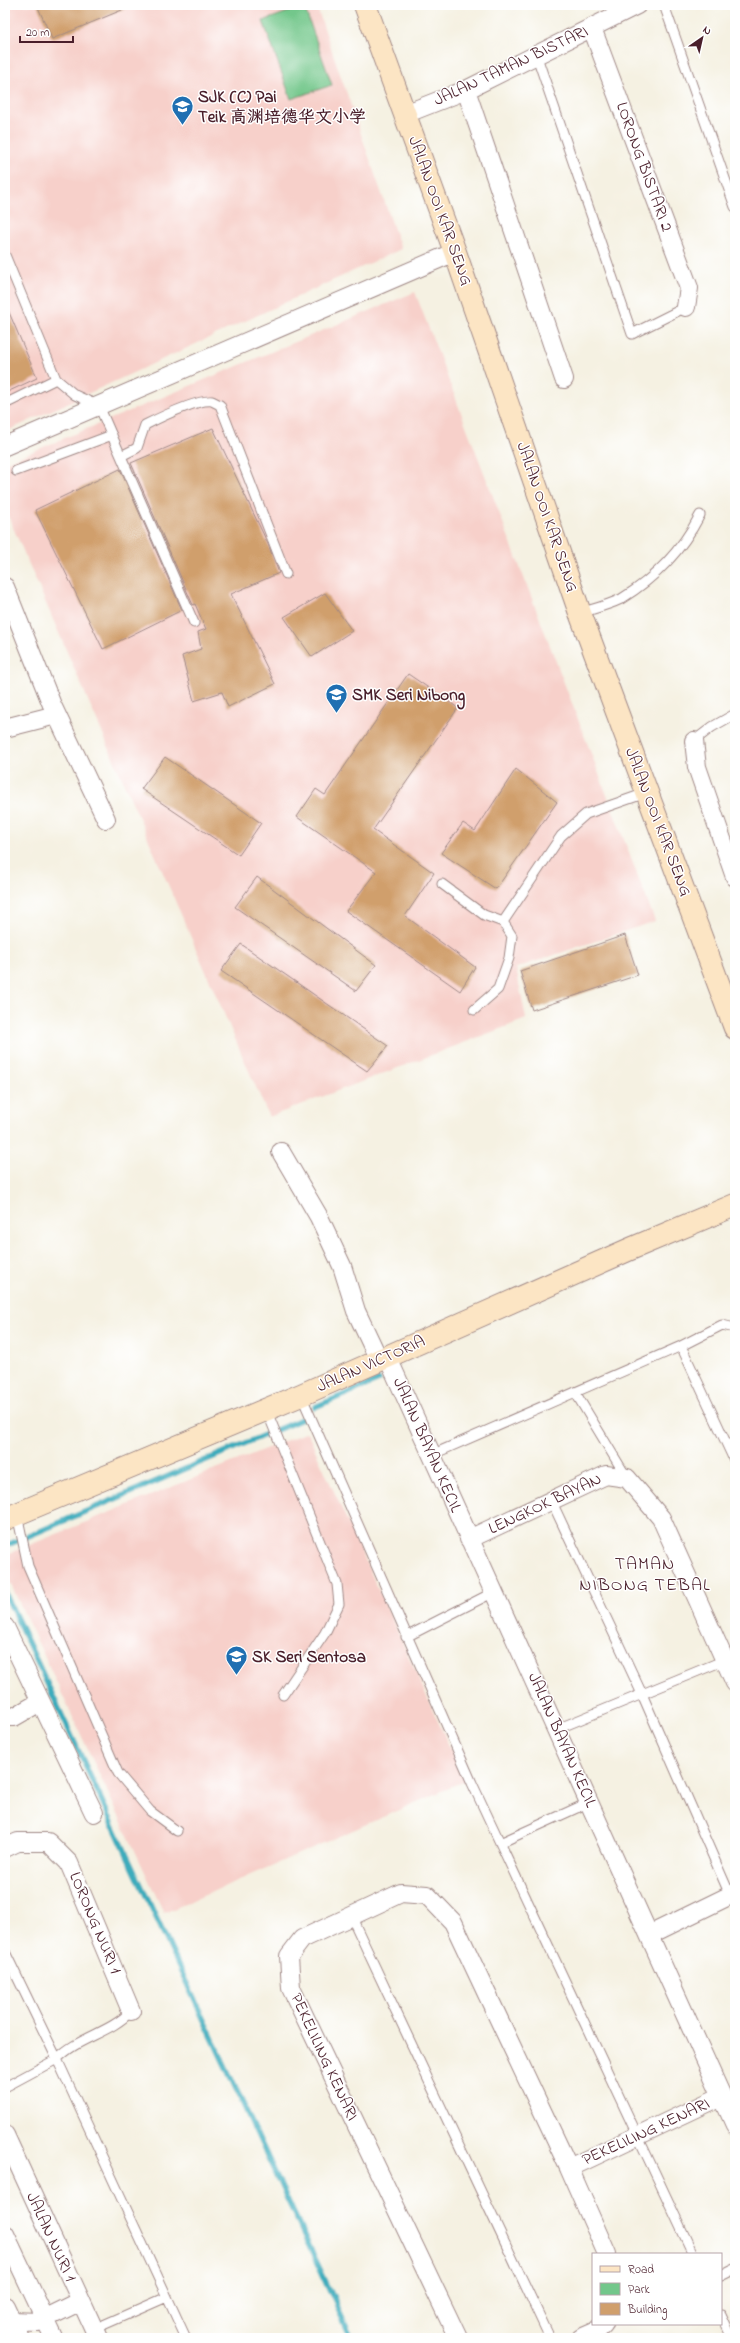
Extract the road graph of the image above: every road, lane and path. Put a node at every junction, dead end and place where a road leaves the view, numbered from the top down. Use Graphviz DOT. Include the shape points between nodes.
graph roads {
  1 [pos="365,5"];
  2 [pos="637,5"];
  3 [pos="664,5"];
  4 [pos="592,28"];
  5 [pos="537,57"];
  6 [pos="466,90"];
  7 [pos="405,114"];
  8 [pos="735,207"];
  9 [pos="455,252"];
  10 [pos="5,255"];
  11 [pos="686,307"];
  12 [pos="56,379"];
  13 [pos="564,380"];
  14 [pos="9,402"];
  15 [pos="99,406"];
  16 [pos="112,435"];
  17 [pos="5,446"];
  18 [pos="121,456"];
  19 [pos="16,471"];
  20 [pos="700,515"];
  21 [pos="286,574"];
  22 [pos="5,587"];
  23 [pos="580,613"];
  24 [pos="194,622"];
  25 [pos="735,714"];
  26 [pos="56,715"];
  27 [pos="5,728"];
  28 [pos="694,741"];
  29 [pos="646,793"];
  30 [pos="106,819"];
  31 [pos="735,877"];
  32 [pos="442,884"];
  33 [pos="503,922"];
  34 [pos="474,1010"];
  35 [pos="735,1028"];
  36 [pos="281,1152"];
  37 [pos="735,1205"];
  38 [pos="735,1328"];
  39 [pos="681,1346"];
  40 [pos="383,1358"];
  41 [pos="575,1392"];
  42 [pos="300,1394"];
  43 [pos="268,1416"];
  44 [pos="431,1454"];
  45 [pos="735,1462"];
  46 [pos="627,1478"];
  47 [pos="551,1500"];
  48 [pos="14,1521"];
  49 [pos="469,1539"];
  50 [pos="494,1592"];
  51 [pos="5,1627"];
  52 [pos="406,1637"];
  53 [pos="725,1660"];
  54 [pos="735,1683"];
  55 [pos="642,1694"];
  56 [pos="283,1695"];
  57 [pos="40,1702"];
  58 [pos="5,1717"];
  59 [pos="557,1729"];
  60 [pos="590,1802"];
  61 [pos="94,1813"];
  62 [pos="177,1831"];
  63 [pos="500,1843"];
  64 [pos="5,1848"];
  65 [pos="733,1894"];
  66 [pos="351,1916"];
  67 [pos="649,1935"];
  68 [pos="5,1952"];
  69 [pos="131,2011"];
  70 [pos="57,2059"];
  71 [pos="5,2087"];
  72 [pos="722,2096"];
  73 [pos="735,2125"];
  74 [pos="5,2135"];
  75 [pos="638,2136"];
  76 [pos="569,2168"];
  77 [pos="5,2234"];
  78 [pos="607,2253"];
  79 [pos="693,2253"];
  80 [pos="735,2269"];
  81 [pos="722,2276"];
  82 [pos="167,2297"];
  83 [pos="81,2301"];
  84 [pos="722,2316"];
  85 [pos="7,2317"];
  86 [pos="42,2320"];
  87 [pos="603,2325"];
  88 [pos="96,2333"];
  89 [pos="20,2338"];
  90 [pos="29,2338"];
  91 [pos="54,2338"];
  92 [pos="186,2338"];
  93 [pos="458,2338"];
  94 [pos="550,2338"];
  95 [pos="581,2338"];
  96 [pos="732,2338"];
  1 -- 7 [label="main road, JALAN OOI KAR SENG"];
  2 -- 4 [label="street, JALAN TAMAN BISTARI"];
  3 -- 8 [label="lane"];
  4 -- 5 [label="street, JALAN TAMAN BISTARI"];
  4 -- 11 [label="street, LORONG BISTARI 2" via="689,288"];
  5 -- 6 [label="street, JALAN TAMAN BISTARI"];
  5 -- 11 [label="lane" via="632,334"];
  6 -- 7 [label="street, JALAN TAMAN BISTARI"];
  6 -- 13 [label="street"];
  7 -- 9 [label="main road, JALAN OOI KAR SENG"];
  9 -- 15 [label="street"];
  9 -- 23 [label="main road, JALAN OOI KAR SENG"];
  10 -- 12 [label="lane"];
  12 -- 14 [label="lane"];
  12 -- 15 [label="lane" via="75,395"];
  15 -- 16 [label="lane"];
  15 -- 17 [label="street"];
  16 -- 18 [label="lane"];
  16 -- 19 [label="lane"];
  18 -- 21 [label="lane" via="137,448 145,425 167,413 212,401 220,405"];
  18 -- 24 [label="lane"];
  20 -- 23 [label="lane" via="688,538 649,580 620,599"];
  22 -- 26 [label="street"];
  23 -- 29 [label="main road, JALAN OOI KAR SENG"];
  25 -- 28 [label="lane" via="712,726"];
  26 -- 27 [label="street"];
  26 -- 30 [label="street"];
  28 -- 31 [label="street" via="697,767"];
  29 -- 33 [label="lane" via="586,814 561,836"];
  29 -- 35 [label="main road, JALAN OOI KAR SENG"];
  32 -- 33 [label="lane" via="484,915"];
  33 -- 34 [label="lane" via="512,936 509,958 498,989"];
  36 -- 40 [label="street, JALAN BAYAN KECIL" via="319,1217 342,1266 356,1311"];
  37 -- 40 [label="main road, JALAN VICTORIA"];
  38 -- 39 [label="lane" via="722,1325"];
  39 -- 41 [label="lane"];
  39 -- 45 [label="lane"];
  40 -- 42 [label="main road, JALAN VICTORIA"];
  40 -- 44 [label="street, JALAN BAYAN KECIL"];
  41 -- 44 [label="lane"];
  41 -- 46 [label="lane"];
  42 -- 43 [label="main road, JALAN VICTORIA"];
  42 -- 52 [label="lane"];
  43 -- 48 [label="main road, JALAN VICTORIA"];
  43 -- 56 [label="lane" via="337,1584 339,1604 325,1633"];
  44 -- 49 [label="street, JALAN BAYAN KECIL"];
  46 -- 47 [label="street, LENGKOK BAYAN" via="606,1475"];
  46 -- 53 [label="street, LENGKOK BAYAN" via="661,1518"];
  47 -- 49 [label="street, LENGKOK BAYAN"];
  47 -- 55 [label="lane"];
  48 -- 62 [label="lane" via="28,1566 118,1773 150,1811"];
  49 -- 50 [label="street, JALAN BAYAN KECIL"];
  50 -- 52 [label="lane"];
  50 -- 59 [label="street, JALAN BAYAN KECIL"];
  51 -- 57 [label="street"];
  52 -- 63 [label="lane"];
  53 -- 54 [label="street, LENGKOK BAYAN"];
  53 -- 55 [label="lane"];
  55 -- 59 [label="lane"];
  55 -- 65 [label="lane"];
  57 -- 58 [label="street" via="14,1717"];
  57 -- 61 [label="street"];
  59 -- 60 [label="street, JALAN BAYAN KECIL"];
  60 -- 63 [label="lane"];
  60 -- 67 [label="street, JALAN BAYAN KECIL"];
  63 -- 75 [label="lane"];
  64 -- 69 [label="street, LORONG NURI 1" via="18,1842 48,1842 69,1863"];
  65 -- 67 [label="street"];
  66 -- 76 [label="street, PEKELILING KENARI" via="401,1893 427,1895 453,1922"];
  66 -- 93 [label="street, PEKELILING KENARI" via="302,1939 289,1956 291,1988"];
  66 -- 94 [label="lane"];
  67 -- 72 [label="street, JALAN BAYAN KECIL"];
  68 -- 70 [label="lane"];
  69 -- 70 [label="lane" via="123,2020 66,2049"];
  70 -- 71 [label="lane"];
  70 -- 82 [label="lane"];
  72 -- 73 [label="street, JALAN BAYAN KECIL"];
  72 -- 75 [label="street, PEKELILING KENARI"];
  74 -- 83 [label="street, JALAN NURI 1"];
  75 -- 76 [label="street, PEKELILING KENARI"];
  75 -- 79 [label="lane"];
  76 -- 78 [label="street, PEKELILING KENARI"];
  77 -- 86 [label="street"];
  80 -- 81 [label="lane"];
  82 -- 88 [label="lane"];
  82 -- 92 [label="lane"];
  83 -- 86 [label="street"];
  83 -- 88 [label="street, JALAN NURI 1"];
  84 -- 96 [label="lane"];
  85 -- 86 [label="street"];
  85 -- 89 [label="street"];
  86 -- 90 [label="street"];
  86 -- 91 [label="street"];
  87 -- 95 [label="street" via="597,2331"];
}
